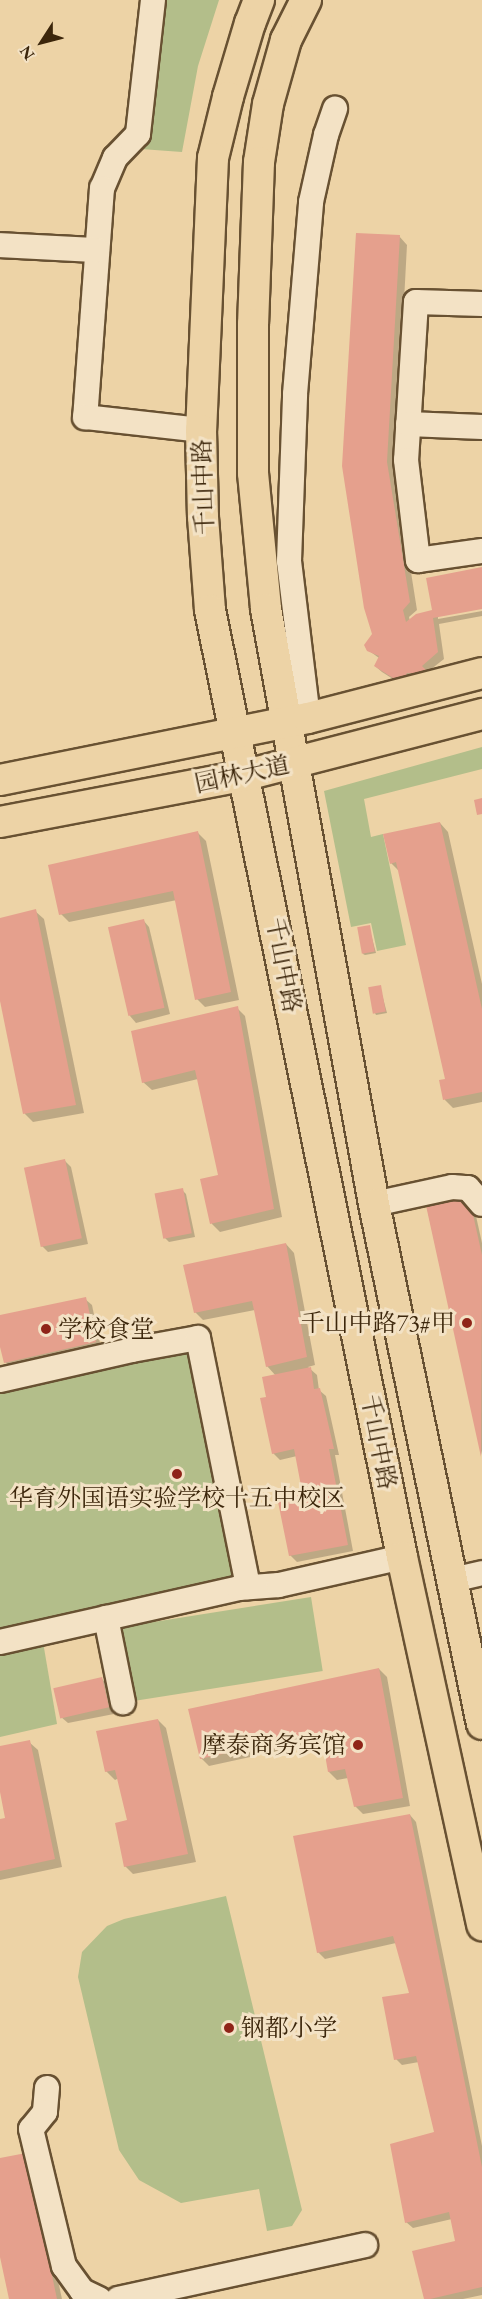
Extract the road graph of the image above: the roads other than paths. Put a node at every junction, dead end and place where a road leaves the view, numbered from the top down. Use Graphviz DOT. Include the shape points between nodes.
graph roads {
  1 [pos="153,0"];
  2 [pos="260,0"];
  3 [pos="306,0"];
  4 [pos="335,108"];
  5 [pos="0,245"];
  6 [pos="98,250"];
  7 [pos="482,304"];
  8 [pos="408,424"];
  9 [pos="482,427"];
  10 [pos="201,430"];
  11 [pos="482,551"];
  12 [pos="482,673"];
  13 [pos="482,714"];
  14 [pos="297,720"];
  15 [pos="237,733"];
  16 [pos="292,764"];
  17 [pos="246,775"];
  18 [pos="0,780"];
  19 [pos="0,822"];
  20 [pos="374,1204"];
  21 [pos="482,1204"];
  22 [pos="0,1380"];
  23 [pos="402,1557"];
  24 [pos="482,1573"];
  25 [pos="452,1580"];
  26 [pos="248,1587"];
  27 [pos="106,1618"];
  28 [pos="0,1642"];
  29 [pos="123,1702"];
  30 [pos="482,1724"];
  31 [pos="482,1925"];
  32 [pos="47,2088"];
  33 [pos="365,2246"];
  34 [pos="229,2288"];
  35 [pos="99,2299"];
  36 [pos="118,2299"];
  1 -- 6 [label="street" via="138,134 115,158 102,188"];
  2 -- 10 [label="main road, 千山中路" via="250,22 213,159"];
  3 -- 14 [label="main road, 千山中路" via="286,40 268,104 259,162 253,324 253,473 266,609"];
  4 -- 14 [label="street" via="311,202 295,394 289,561"];
  5 -- 6 [label="street"];
  6 -- 10 [label="street" via="85,417"];
  7 -- 8 [label="street" via="416,302"];
  8 -- 9 [label="street"];
  8 -- 11 [label="street" via="406,460 418,560"];
  10 -- 15 [label="main road, 千山中路" via="210,610"];
  12 -- 14 [label="main road, 园林大道"];
  13 -- 16 [label="main road, 园林大道"];
  14 -- 15 [label="main road, 园林大道"];
  14 -- 16 [label="main road, 千山中路"];
  15 -- 17 [label="main road, 千山中路"];
  15 -- 18 [label="main road, 园林大道"];
  16 -- 17 [label="main road, 园林大道"];
  16 -- 20 [label="main road, 千山中路"];
  17 -- 19 [label="main road, 园林大道"];
  17 -- 23 [label="main road, 千山中路"];
  20 -- 21 [label="street" via="452,1186 468,1188"];
  20 -- 25 [label="main road, 千山中路"];
  22 -- 26 [label="street" via="198,1338"];
  23 -- 26 [label="street" via="279,1585"];
  23 -- 31 [label="main road, 千山中路"];
  24 -- 25 [label="street"];
  25 -- 30 [label="main road, 千山中路"];
  26 -- 27 [label="street"];
  27 -- 28 [label="street"];
  27 -- 29 [label="street"];
  32 -- 35 [label="street" via="45,2112 31,2129 64,2266 82,2291"];
  33 -- 34 [label="street"];
  34 -- 36 [label="street"];
}
